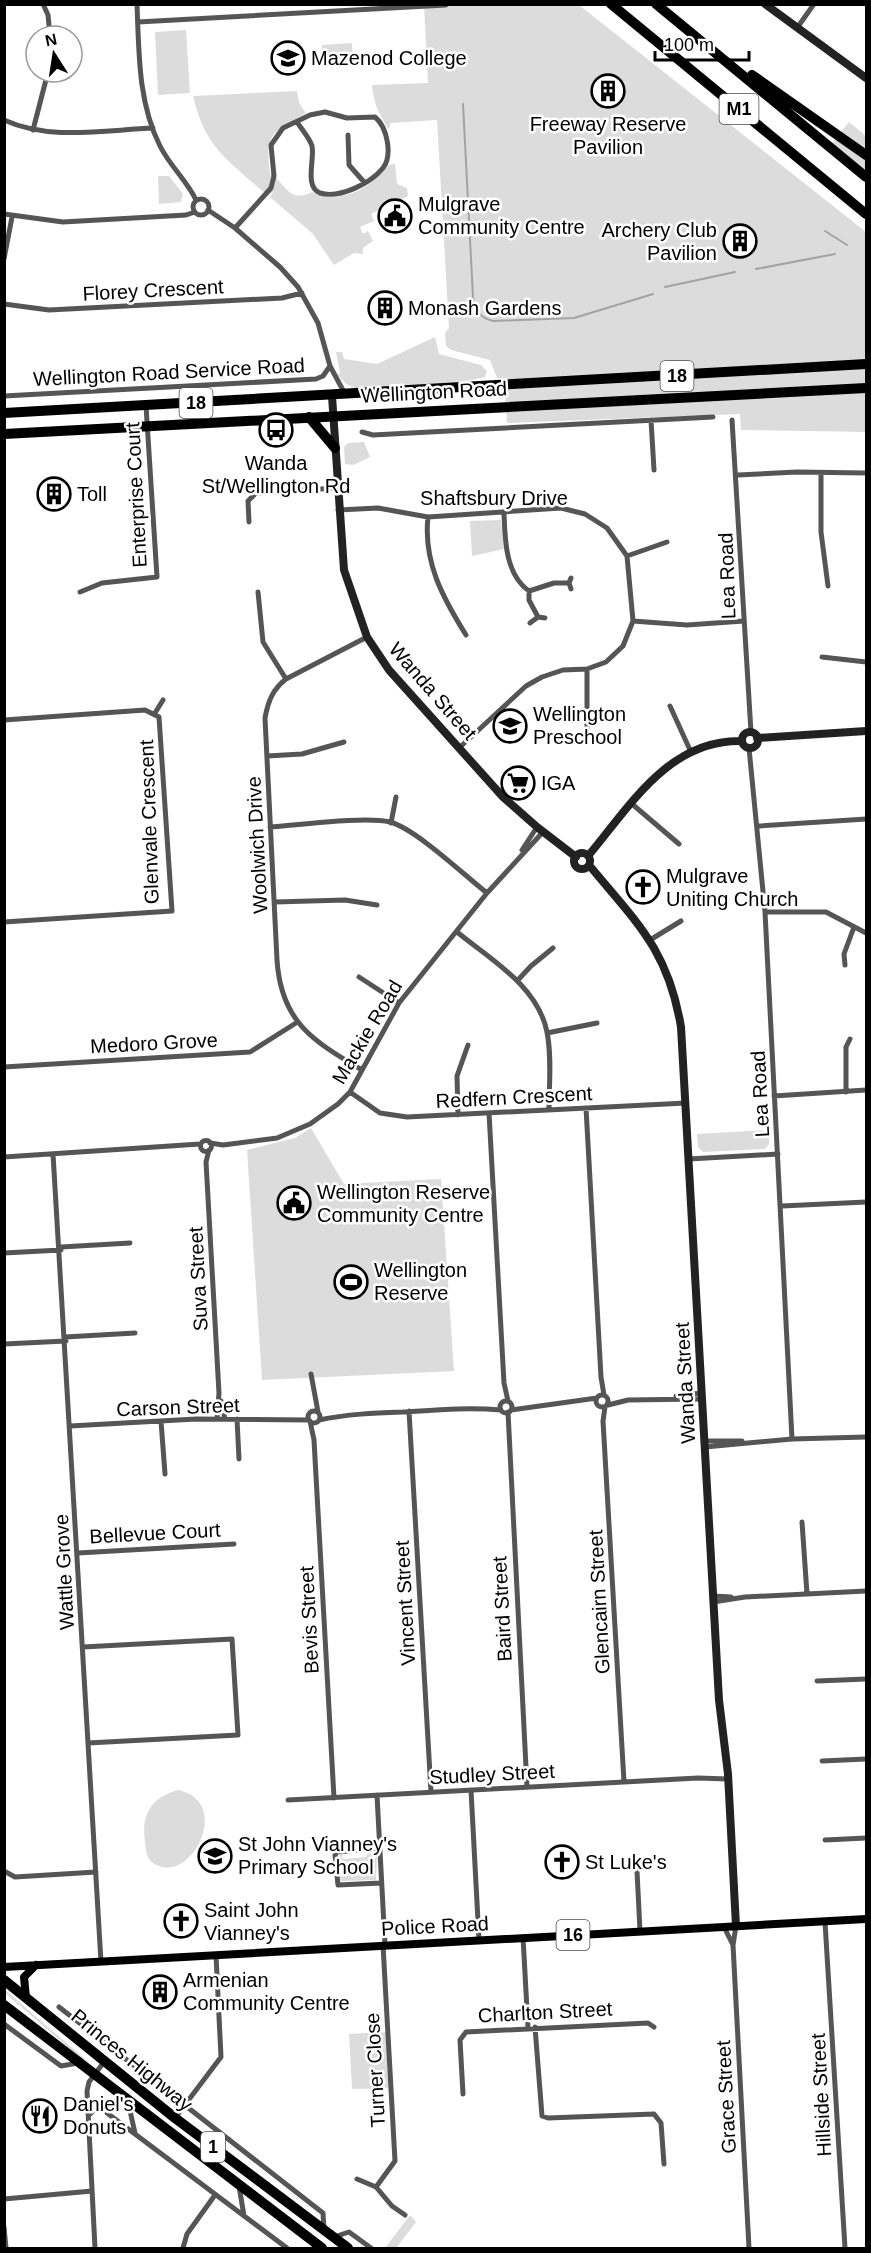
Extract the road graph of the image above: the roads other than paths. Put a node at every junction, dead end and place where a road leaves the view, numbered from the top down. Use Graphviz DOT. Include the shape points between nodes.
graph roads {
  1 [pos="42,4"];
  2 [pos="137,4"];
  3 [pos="611,4"];
  4 [pos="656,4"];
  5 [pos="765,4"];
  6 [pos="814,4"];
  7 [pos="446,5"];
  8 [pos="138,22"];
  9 [pos="49,24"];
  10 [pos="797,28"];
  11 [pos="704,43"];
  12 [pos="867,78"];
  13 [pos="45,84"];
  14 [pos="4,120"];
  15 [pos="297,122"];
  16 [pos="153,128"];
  17 [pos="33,130"];
  18 [pos="348,135"];
  19 [pos="867,155"];
  20 [pos="867,177"];
  21 [pos="364,182"];
  22 [pos="196,200"];
  23 [pos="208,210"];
  24 [pos="195,212"];
  25 [pos="864,212"];
  26 [pos="4,214"];
  27 [pos="12,217"];
  28 [pos="235,228"];
  29 [pos="4,259"];
  30 [pos="302,293"];
  31 [pos="4,304"];
  32 [pos="867,364"];
  33 [pos="330,366"];
  34 [pos="250,383"];
  35 [pos="511,386"];
  36 [pos="867,388"];
  37 [pos="812,391"];
  38 [pos="867,393"];
  39 [pos="345,395"];
  40 [pos="4,396"];
  41 [pos="332,396"];
  42 [pos="251,400"];
  43 [pos="512,405"];
  44 [pos="146,406"];
  45 [pos="4,413"];
  46 [pos="333,416"];
  47 [pos="309,417"];
  48 [pos="713,417"];
  49 [pos="651,420"];
  50 [pos="732,420"];
  51 [pos="147,426"];
  52 [pos="362,432"];
  53 [pos="4,435"];
  54 [pos="334,448"];
  55 [pos="654,470"];
  56 [pos="820,473"];
  57 [pos="867,473"];
  58 [pos="738,476"];
  59 [pos="337,488"];
  60 [pos="338,510"];
  61 [pos="504,513"];
  62 [pos="428,517"];
  63 [pos="249,522"];
  64 [pos="667,542"];
  65 [pos="627,556"];
  66 [pos="570,583"];
  67 [pos="828,586"];
  68 [pos="529,591"];
  69 [pos="80,592"];
  70 [pos="258,592"];
  71 [pos="633,621"];
  72 [pos="744,621"];
  73 [pos="530,623"];
  74 [pos="466,635"];
  75 [pos="367,637"];
  76 [pos="822,657"];
  77 [pos="867,662"];
  78 [pos="587,669"];
  79 [pos="286,679"];
  80 [pos="163,700"];
  81 [pos="670,706"];
  82 [pos="155,713"];
  83 [pos="4,720"];
  84 [pos="867,731"];
  85 [pos="754,735"];
  86 [pos="586,738"];
  87 [pos="742,741"];
  88 [pos="344,742"];
  89 [pos="459,748"];
  90 [pos="749,748"];
  91 [pos="690,750"];
  92 [pos="267,756"];
  93 [pos="396,797"];
  94 [pos="632,804"];
  95 [pos="867,819"];
  96 [pos="391,823"];
  97 [pos="759,826"];
  98 [pos="270,827"];
  99 [pos="540,829"];
  100 [pos="679,844"];
  101 [pos="588,856"];
  102 [pos="576,857"];
  103 [pos="589,865"];
  104 [pos="487,893"];
  105 [pos="275,902"];
  106 [pos="377,905"];
  107 [pos="765,912"];
  108 [pos="681,921"];
  109 [pos="4,922"];
  110 [pos="855,927"];
  111 [pos="457,932"];
  112 [pos="867,933"];
  113 [pos="650,940"];
  114 [pos="553,948"];
  115 [pos="845,965"];
  116 [pos="359,977"];
  117 [pos="517,981"];
  118 [pos="399,1003"];
  119 [pos="296,1023"];
  120 [pos="597,1023"];
  121 [pos="547,1033"];
  122 [pos="850,1038"];
  123 [pos="468,1046"];
  124 [pos="4,1067"];
  125 [pos="362,1070"];
  126 [pos="867,1090"];
  127 [pos="350,1092"];
  128 [pos="846,1092"];
  129 [pos="774,1096"];
  130 [pos="686,1103"];
  131 [pos="586,1108"];
  132 [pos="549,1110"];
  133 [pos="489,1113"];
  134 [pos="458,1115"];
  135 [pos="205,1147"];
  136 [pos="55,1154"];
  137 [pos="778,1154"];
  138 [pos="4,1156"];
  139 [pos="689,1159"];
  140 [pos="867,1202"];
  141 [pos="782,1206"];
  142 [pos="130,1243"];
  143 [pos="61,1249"];
  144 [pos="4,1254"];
  145 [pos="135,1333"];
  146 [pos="66,1339"];
  147 [pos="4,1344"];
  148 [pos="311,1374"];
  149 [pos="219,1393"];
  150 [pos="602,1396"];
  151 [pos="702,1396"];
  152 [pos="628,1400"];
  153 [pos="576,1403"];
  154 [pos="603,1406"];
  155 [pos="506,1407"];
  156 [pos="409,1412"];
  157 [pos="314,1417"];
  158 [pos="217,1419"];
  159 [pos="225,1419"];
  160 [pos="237,1419"];
  161 [pos="161,1421"];
  162 [pos="70,1426"];
  163 [pos="867,1437"];
  164 [pos="792,1439"];
  165 [pos="705,1444"];
  166 [pos="239,1459"];
  167 [pos="165,1474"];
  168 [pos="802,1522"];
  169 [pos="234,1544"];
  170 [pos="78,1553"];
  171 [pos="867,1592"];
  172 [pos="807,1594"];
  173 [pos="713,1599"];
  174 [pos="83,1647"];
  175 [pos="867,1679"];
  176 [pos="817,1682"];
  177 [pos="88,1743"];
  178 [pos="867,1759"];
  179 [pos="822,1761"];
  180 [pos="728,1776"];
  181 [pos="624,1782"];
  182 [pos="527,1787"];
  183 [pos="471,1790"];
  184 [pos="431,1792"];
  185 [pos="377,1795"];
  186 [pos="334,1798"];
  187 [pos="288,1800"];
  188 [pos="867,1838"];
  189 [pos="825,1840"];
  190 [pos="380,1848"];
  191 [pos="4,1871"];
  192 [pos="637,1871"];
  193 [pos="96,1872"];
  194 [pos="381,1883"];
  195 [pos="867,1919"];
  196 [pos="827,1921"];
  197 [pos="736,1926"];
  198 [pos="724,1927"];
  199 [pos="640,1931"];
  200 [pos="523,1937"];
  201 [pos="479,1940"];
  202 [pos="384,1945"];
  203 [pos="733,1945"];
  204 [pos="216,1955"];
  205 [pos="101,1962"];
  206 [pos="37,1965"];
  207 [pos="4,1967"];
  208 [pos="4,1980"];
  209 [pos="26,1998"];
  210 [pos="4,2005"];
  211 [pos="59,2007"];
  212 [pos="4,2024"];
  213 [pos="535,2027"];
  214 [pos="654,2027"];
  215 [pos="528,2028"];
  216 [pos="104,2062"];
  217 [pos="78,2063"];
  218 [pos="94,2075"];
  219 [pos="463,2094"];
  220 [pos="128,2101"];
  221 [pos="185,2105"];
  222 [pos="106,2112"];
  223 [pos="88,2116"];
  224 [pos="175,2118"];
  225 [pos="136,2135"];
  226 [pos="663,2163"];
  227 [pos="357,2179"];
  228 [pos="238,2185"];
  229 [pos="376,2187"];
  230 [pos="92,2191"];
  231 [pos="215,2195"];
  232 [pos="5,2198"];
  233 [pos="405,2215"];
  234 [pos="244,2216"];
  235 [pos="4,2227"];
  236 [pos="328,2234"];
  237 [pos="6,2248"];
  238 [pos="95,2248"];
  239 [pos="183,2248"];
  240 [pos="287,2248"];
  241 [pos="322,2248"];
  242 [pos="348,2248"];
  243 [pos="371,2248"];
  244 [pos="749,2248"];
  245 [pos="845,2248"];
  1 -- 9 [label="street"];
  2 -- 8 [label="street"];
  3 -- 25 [label="highway, M1"];
  4 -- 11 [label="highway, M1"];
  5 -- 10 [label="street"];
  6 -- 10 [label="street"];
  7 -- 8 [label="street"];
  8 -- 16 [label="street" via="142,88"];
  10 -- 12 [label="street"];
  11 -- 19 [label="highway"];
  11 -- 20 [label="highway, M1"];
  13 -- 17 [label="street"];
  14 -- 17 [label="street"];
  15 -- 21 [label="street" via="311,144 312,181 316,190 337,194"];
  15 -- 21 [label="street" via="325,112 378,120 386,137 387,159 383,168"];
  15 -- 28 [label="street" via="283,128 273,139 271,189"];
  16 -- 17 [label="street" via="57,133"];
  16 -- 22 [label="street" via="168,160"];
  18 -- 21 [label="street" via="349,165"];
  22 -- 23 [label="street" via="206,201"];
  22 -- 24 [label="street"];
  23 -- 24 [label="street" via="202,214"];
  23 -- 28 [label="street"];
  24 -- 27 [label="street" via="63,222"];
  26 -- 27 [label="street"];
  27 -- 29 [label="street"];
  28 -- 30 [label="street" via="288,275"];
  30 -- 31 [label="street, Florey Crescent" via="282,298 49,310"];
  30 -- 33 [label="street" via="320,329"];
  32 -- 35 [label="highway, Wellington Road / 18"];
  33 -- 34 [label="street, Wellington Road Service Road" via="316,379"];
  33 -- 39 [label="street"];
  34 -- 40 [label="street, Wellington Road Service Road"];
  34 -- 42 [label="street"];
  35 -- 39 [label="highway, Wellington Road / 18"];
  35 -- 43 [label="highway"];
  36 -- 37 [label="highway, Wellington Road / 18"];
  37 -- 38 [label="highway"];
  37 -- 43 [label="highway, Wellington Road / 18"];
  39 -- 41 [label="highway, Wellington Road / 18"];
  41 -- 42 [label="highway, Wellington Road / 18"];
  41 -- 46 [label="street, Wanda Street"];
  42 -- 44 [label="highway, Wellington Road / 18"];
  43 -- 46 [label="highway, Wellington Road / 18"];
  44 -- 45 [label="highway, Wellington Road / 18"];
  44 -- 51 [label="street, Enterprise Court"];
  46 -- 47 [label="highway, Wellington Road / 18"];
  46 -- 54 [label="street, Wanda Street"];
  47 -- 51 [label="highway, Wellington Road / 18"];
  47 -- 54 [label="highway"];
  48 -- 49 [label="street, Wellington Road"];
  49 -- 52 [label="street, Wellington Road" via="373,435"];
  49 -- 55 [label="street"];
  50 -- 58 [label="street, Lea Road"];
  51 -- 53 [label="highway, Wellington Road / 18"];
  51 -- 69 [label="street, Enterprise Court" via="157,577 102,583"];
  54 -- 59 [label="street, Wanda Street"];
  56 -- 57 [label="street"];
  56 -- 58 [label="street"];
  56 -- 67 [label="street" via="821,532"];
  58 -- 72 [label="street, Lea Road"];
  59 -- 60 [label="street, Wanda Street"];
  59 -- 63 [label="street" via="256,493 248,501"];
  60 -- 62 [label="street, Shaftsbury Drive" via="378,508"];
  60 -- 75 [label="street, Wanda Street" via="348,588"];
  61 -- 62 [label="street, Shaftsbury Drive"];
  61 -- 65 [label="street, Shaftsbury Drive" via="561,508 585,514 607,528"];
  61 -- 68 [label="street" via="506,554 522,586"];
  62 -- 74 [label="street" via="431,564 440,593"];
  64 -- 65 [label="street"];
  65 -- 71 [label="street"];
  66 -- 68 [label="street" via="554,583"];
  68 -- 73 [label="street" via="529,600 542,618"];
  70 -- 79 [label="street" via="263,642"];
  71 -- 72 [label="street" via="687,625"];
  71 -- 78 [label="street" via="623,646 606,662"];
  72 -- 85 [label="street, Lea Road"];
  75 -- 79 [label="street, Woolwich Drive"];
  75 -- 89 [label="street, Wanda Street" via="389,670"];
  76 -- 77 [label="street"];
  78 -- 86 [label="street"];
  78 -- 89 [label="street" via="542,676"];
  79 -- 92 [label="street, Woolwich Drive" via="276,687 267,704"];
  80 -- 82 [label="street, Glenvale Crescent"];
  81 -- 91 [label="street"];
  82 -- 83 [label="street, Glenvale Crescent" via="140,710"];
  82 -- 109 [label="street, Glenvale Crescent" via="160,722 172,911"];
  84 -- 85 [label="street"];
  85 -- 87 [label="street" via="745,734"];
  85 -- 90 [label="street" via="756,746"];
  87 -- 90 [label="street"];
  87 -- 91 [label="street"];
  88 -- 92 [label="street" via="302,754"];
  89 -- 99 [label="street, Wanda Street"];
  90 -- 97 [label="street, Lea Road"];
  91 -- 94 [label="street" via="659,772"];
  92 -- 98 [label="street, Woolwich Drive"];
  93 -- 96 [label="street"];
  94 -- 100 [label="street"];
  94 -- 101 [label="street"];
  95 -- 97 [label="street"];
  96 -- 98 [label="street"];
  96 -- 104 [label="street" via="417,838"];
  97 -- 107 [label="street, Lea Road"];
  98 -- 105 [label="street, Woolwich Drive"];
  99 -- 102 [label="street, Wanda Street"];
  99 -- 104 [label="street, Mackie Road"];
  101 -- 102 [label="street"];
  101 -- 103 [label="street"];
  102 -- 103 [label="street" via="577,867"];
  103 -- 113 [label="street, Wanda Street"];
  104 -- 111 [label="street, Mackie Road"];
  105 -- 106 [label="street" via="345,900"];
  105 -- 119 [label="street, Woolwich Drive" via="278,976"];
  107 -- 110 [label="street" via="826,912"];
  107 -- 129 [label="street, Lea Road"];
  108 -- 113 [label="street"];
  110 -- 112 [label="street"];
  110 -- 115 [label="street" via="844,954"];
  111 -- 117 [label="street"];
  111 -- 118 [label="street, Mackie Road"];
  113 -- 130 [label="street, Wanda Street" via="664,966 677,1006"];
  114 -- 117 [label="street"];
  116 -- 118 [label="street"];
  117 -- 121 [label="street" via="534,1001"];
  118 -- 125 [label="street, Mackie Road"];
  119 -- 124 [label="street, Medoro Grove" via="250,1052"];
  119 -- 125 [label="street, Woolwich Drive" via="319,1045"];
  120 -- 121 [label="street"];
  121 -- 132 [label="street"];
  122 -- 128 [label="street" via="846,1047"];
  123 -- 134 [label="street" via="457,1076"];
  125 -- 127 [label="street, Mackie Road"];
  126 -- 128 [label="street"];
  127 -- 134 [label="street, Redfern Crescent" via="390,1116"];
  127 -- 135 [label="street, Mackie Road" via="325,1114 292,1132 255,1142"];
  128 -- 129 [label="street"];
  129 -- 137 [label="street, Lea Road"];
  130 -- 131 [label="street, Redfern Crescent"];
  130 -- 139 [label="street, Wanda Street"];
  131 -- 132 [label="street, Redfern Crescent"];
  131 -- 150 [label="street"];
  132 -- 133 [label="street, Redfern Crescent"];
  133 -- 134 [label="street, Redfern Crescent"];
  133 -- 155 [label="street, Baird Street"];
  135 -- 136 [label="street, Mackie Road"];
  135 -- 149 [label="street, Suva Street"];
  136 -- 138 [label="street, Mackie Road"];
  136 -- 143 [label="street, Wattle Grove"];
  137 -- 139 [label="street"];
  137 -- 141 [label="street, Lea Road"];
  139 -- 151 [label="street, Wanda Street"];
  140 -- 141 [label="street"];
  141 -- 164 [label="street, Lea Road"];
  142 -- 143 [label="street"];
  143 -- 144 [label="street"];
  143 -- 146 [label="street, Wattle Grove"];
  145 -- 146 [label="street"];
  146 -- 147 [label="street"];
  146 -- 162 [label="street, Wattle Grove"];
  148 -- 157 [label="street, Bevis Street"];
  149 -- 158 [label="street, Suva Street"];
  149 -- 159 [label="street, Suva Street"];
  150 -- 152 [label="street, Carson Street"];
  150 -- 153 [label="street, Carson Street"];
  150 -- 154 [label="street"];
  150 -- 154 [label="street"];
  151 -- 152 [label="street, Carson Street"];
  151 -- 165 [label="street, Wanda Street"];
  152 -- 154 [label="street, Carson Street"];
  153 -- 154 [label="street, Carson Street"];
  153 -- 155 [label="street, Carson Street"];
  154 -- 181 [label="street, Glencairn Street"];
  155 -- 156 [label="street, Carson Street"];
  155 -- 182 [label="street, Baird Street"];
  156 -- 157 [label="street, Carson Street"];
  156 -- 184 [label="street, Vincent Street"];
  157 -- 160 [label="street, Carson Street"];
  157 -- 186 [label="street, Bevis Street"];
  158 -- 159 [label="street, Carson Street"];
  158 -- 161 [label="street, Carson Street"];
  159 -- 160 [label="street, Carson Street"];
  160 -- 166 [label="street"];
  161 -- 162 [label="street, Carson Street"];
  161 -- 167 [label="street"];
  162 -- 170 [label="street, Wattle Grove"];
  163 -- 164 [label="street"];
  164 -- 165 [label="street"];
  165 -- 173 [label="street, Wanda Street"];
  168 -- 172 [label="street"];
  169 -- 170 [label="street, Bellevue Court"];
  170 -- 174 [label="street, Wattle Grove"];
  171 -- 172 [label="street"];
  172 -- 173 [label="street"];
  173 -- 180 [label="street, Wanda Street" via="718,1700"];
  174 -- 177 [label="street, Wattle Grove"];
  174 -- 177 [label="street" via="232,1639 238,1735"];
  175 -- 176 [label="street"];
  177 -- 193 [label="street, Wattle Grove"];
  178 -- 179 [label="street"];
  180 -- 181 [label="street, Studley Street"];
  180 -- 197 [label="street, Wanda Street"];
  181 -- 182 [label="street, Studley Street"];
  182 -- 183 [label="street, Studley Street"];
  183 -- 184 [label="street, Studley Street"];
  183 -- 201 [label="street"];
  184 -- 185 [label="street, Studley Street"];
  185 -- 186 [label="street, Studley Street"];
  185 -- 190 [label="street, Turner Close"];
  186 -- 187 [label="street, Studley Street"];
  188 -- 189 [label="street"];
  190 -- 194 [label="street, Turner Close"];
  190 -- 194 [label="street" via="339,1851 335,1855 338,1885"];
  191 -- 193 [label="street" via="15,1877"];
  192 -- 199 [label="street"];
  193 -- 205 [label="street, Wattle Grove"];
  194 -- 202 [label="street, Turner Close"];
  195 -- 196 [label="main road, Police Road / 16"];
  196 -- 197 [label="main road, Police Road / 16"];
  196 -- 245 [label="street, Hillside Street"];
  197 -- 198 [label="main road, Police Road / 16"];
  197 -- 203 [label="street, Grace Street"];
  198 -- 199 [label="main road, Police Road / 16"];
  198 -- 203 [label="street, Grace Street"];
  199 -- 200 [label="main road, Police Road / 16"];
  200 -- 201 [label="main road, Police Road / 16"];
  200 -- 215 [label="street"];
  201 -- 202 [label="main road, Police Road / 16"];
  202 -- 204 [label="main road, Police Road / 16"];
  202 -- 229 [label="street, Turner Close" via="395,2161"];
  203 -- 244 [label="street, Grace Street"];
  204 -- 205 [label="main road, Police Road / 16"];
  204 -- 221 [label="street" via="221,2057"];
  205 -- 206 [label="main road, Police Road / 16"];
  206 -- 207 [label="main road, Police Road / 16"];
  206 -- 209 [label="main road" via="24,1977"];
  208 -- 209 [label="highway, Princes Highway / 1"];
  209 -- 216 [label="highway, Princes Highway / 1"];
  210 -- 217 [label="highway, Princes Highway / 1"];
  211 -- 221 [label="street, Princes Highway"];
  212 -- 217 [label="street, Princes Highway" via="61,2066"];
  213 -- 214 [label="street, Charlton Street" via="648,2023"];
  213 -- 215 [label="street, Charlton Street"];
  213 -- 226 [label="street" via="542,2116 654,2114 661,2123"];
  215 -- 219 [label="street, Charlton Street" via="462,2034"];
  216 -- 218 [label="street"];
  216 -- 224 [label="highway, Princes Highway / 1"];
  217 -- 218 [label="highway, Princes Highway / 1"];
  218 -- 220 [label="highway, Princes Highway / 1"];
  218 -- 223 [label="street" via="87,2088"];
  220 -- 223 [label="street" via="100,2104"];
  220 -- 225 [label="street, Princes Highway"];
  220 -- 228 [label="highway, Princes Highway / 1"];
  221 -- 224 [label="street"];
  221 -- 236 [label="street, Princes Highway" via="323,2213"];
  222 -- 225 [label="street"];
  223 -- 230 [label="street"];
  224 -- 236 [label="highway, Princes Highway / 1"];
  225 -- 231 [label="street"];
  227 -- 229 [label="street"];
  228 -- 234 [label="street"];
  228 -- 241 [label="highway, Princes Highway / 1"];
  229 -- 233 [label="street"];
  230 -- 232 [label="street"];
  230 -- 238 [label="street"];
  231 -- 234 [label="street"];
  231 -- 239 [label="street" via="187,2234"];
  234 -- 240 [label="street"];
  235 -- 237 [label="street"];
  236 -- 242 [label="highway, Princes Highway / 1"];
  236 -- 243 [label="street" via="349,2232"];
}
